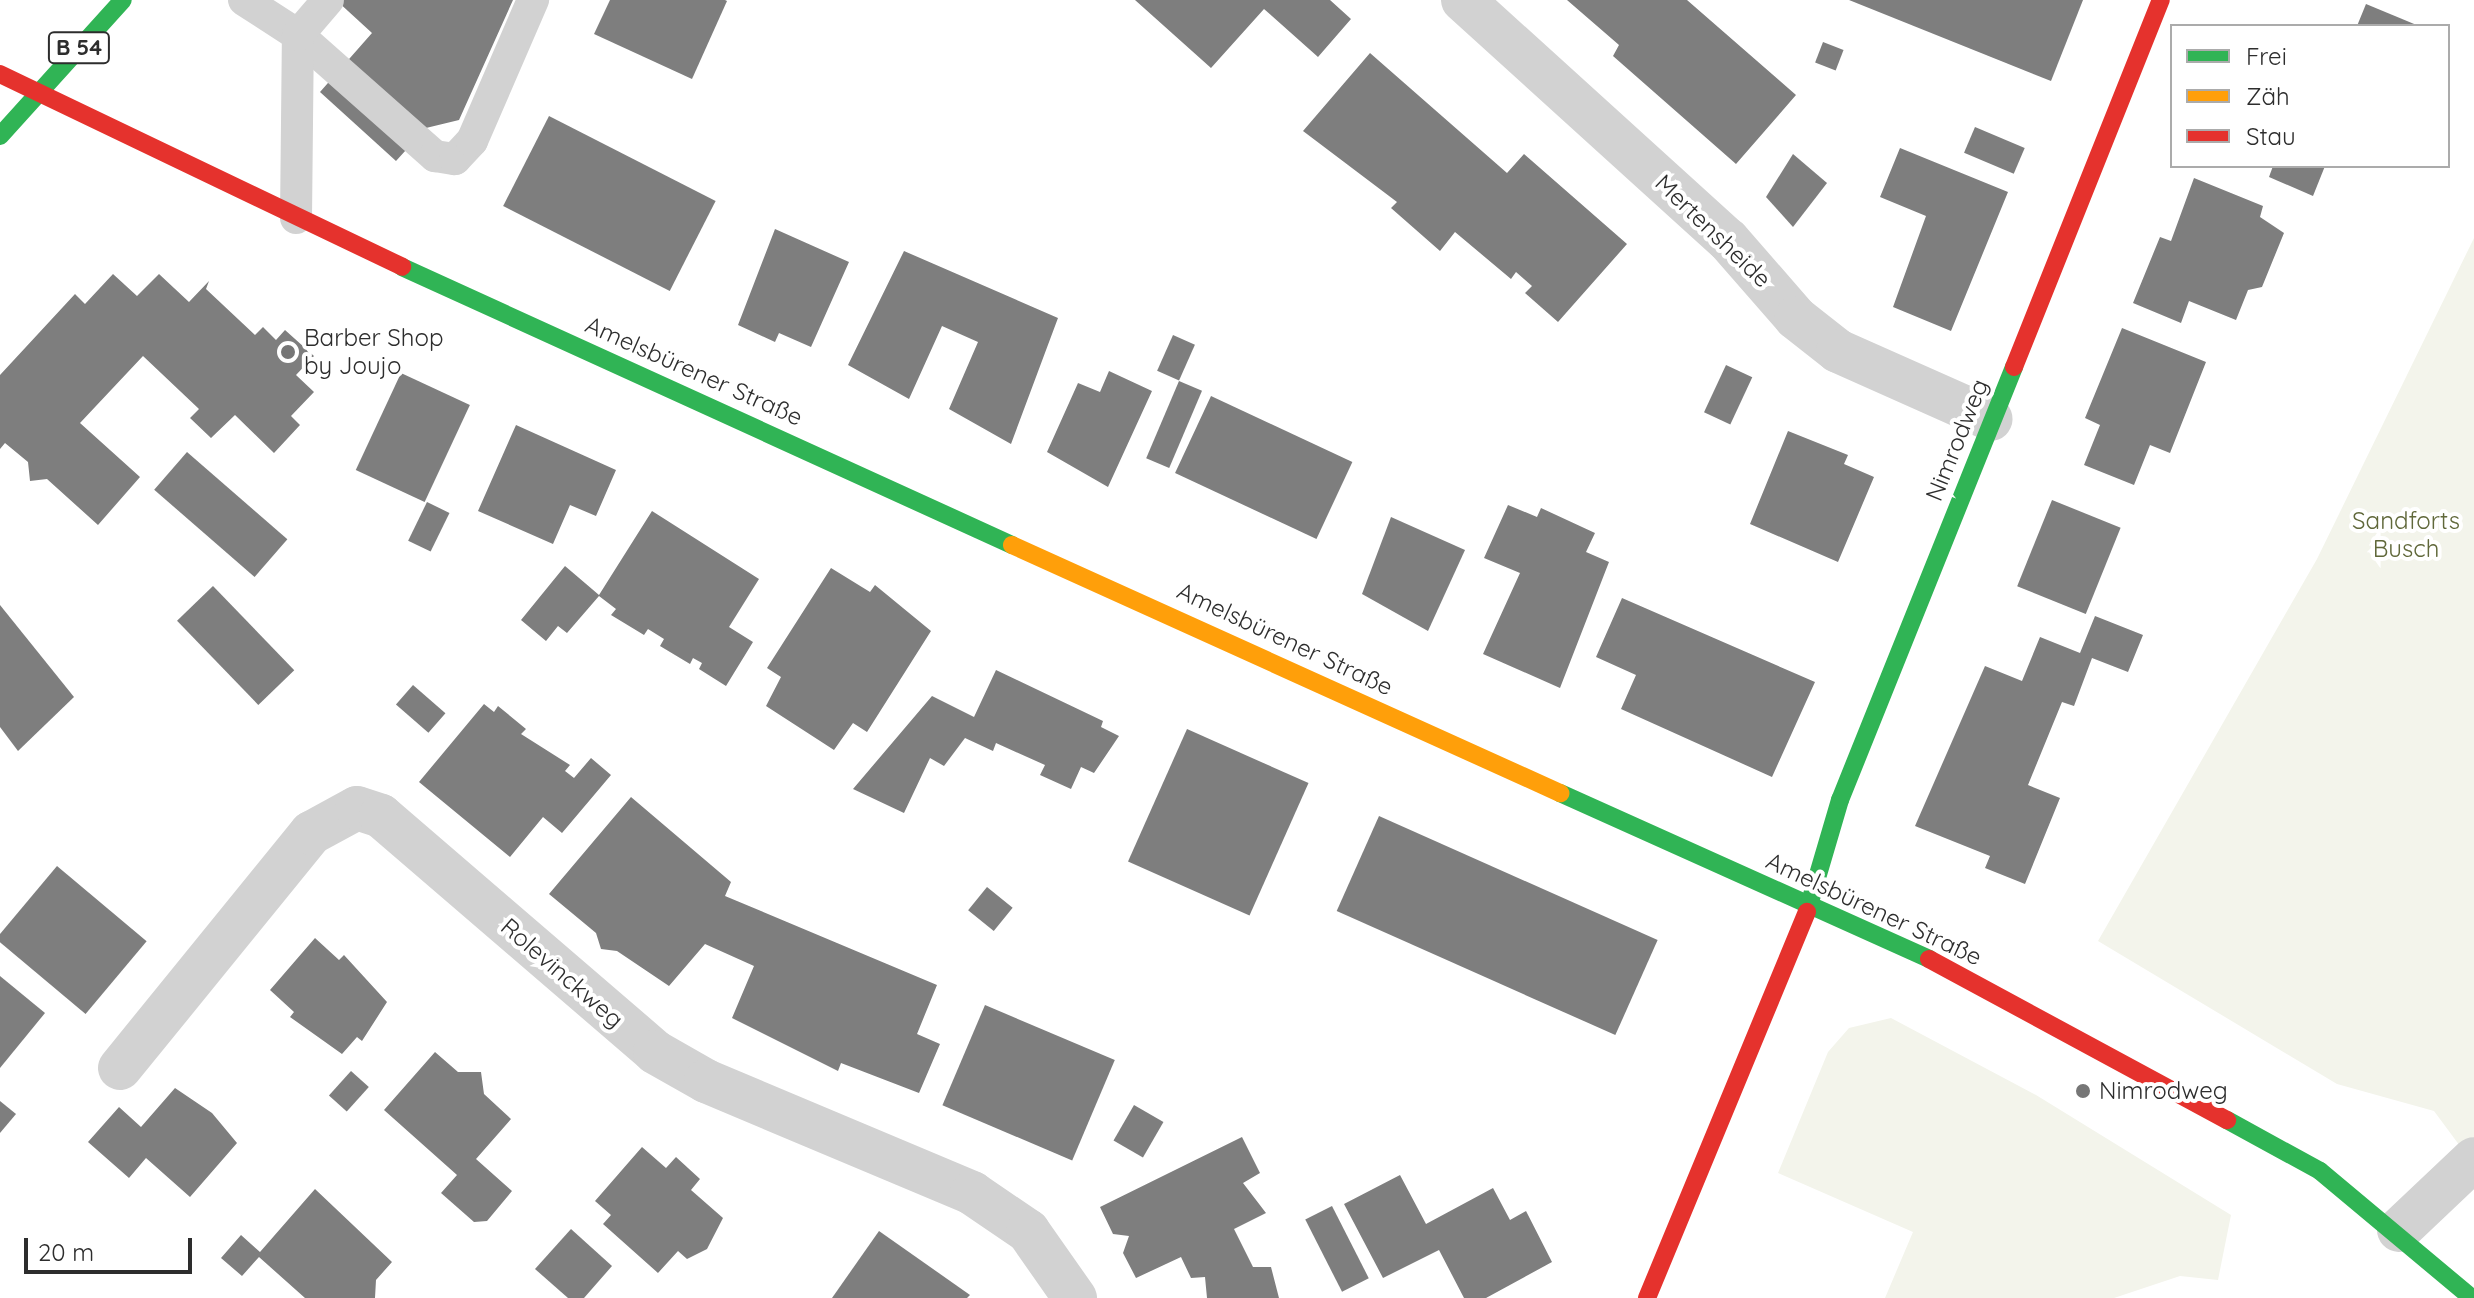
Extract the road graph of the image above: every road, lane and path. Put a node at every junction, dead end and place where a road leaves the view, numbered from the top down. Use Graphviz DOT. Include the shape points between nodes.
graph roads {
  1 [pos="123,0"];
  2 [pos="244,0"];
  3 [pos="328,0"];
  4 [pos="533,0"];
  5 [pos="1463,0"];
  6 [pos="2161,0"];
  7 [pos="298,35"];
  8 [pos="0,74"];
  9 [pos="35,96"];
  10 [pos="0,136"];
  11 [pos="296,218"];
  12 [pos="1991,419"];
  13 [pos="1805,901"];
  14 [pos="120,1068"];
  15 [pos="2474,1159"];
  16 [pos="2399,1230"];
  17 [pos="1075,1298"];
  18 [pos="1647,1298"];
  19 [pos="2472,1298"];
  1 -- 9 [label="street, B 54"];
  2 -- 7 [label="lane"];
  3 -- 7 [label="lane"];
  4 -- 7 [label="lane" via="472,141 455,159 435,156"];
  5 -- 12 [label="street, Mertensheide" via="1728,240 1817,335 1838,351"];
  6 -- 12 [label="street, Nimrodweg"];
  7 -- 11 [label="lane"];
  8 -- 9 [label="street, Amelsbürener Straße"];
  9 -- 10 [label="street, B 54"];
  9 -- 11 [label="street, Amelsbürener Straße"];
  11 -- 13 [label="street, Amelsbürener Straße"];
  12 -- 13 [label="street, Nimrodweg"];
  13 -- 16 [label="street, Amelsbürener Straße" via="1955,971 2153,1078 2320,1171"];
  13 -- 18 [label="street, Nimrodweg" via="1796,948"];
  14 -- 17 [label="street, Rolevinckweg" via="311,833 357,808 381,816 655,1052 706,1081 972,1193 1028,1231"];
  15 -- 16 [label="street"];
  16 -- 19 [label="street, Amelsbürener Straße"];
}
